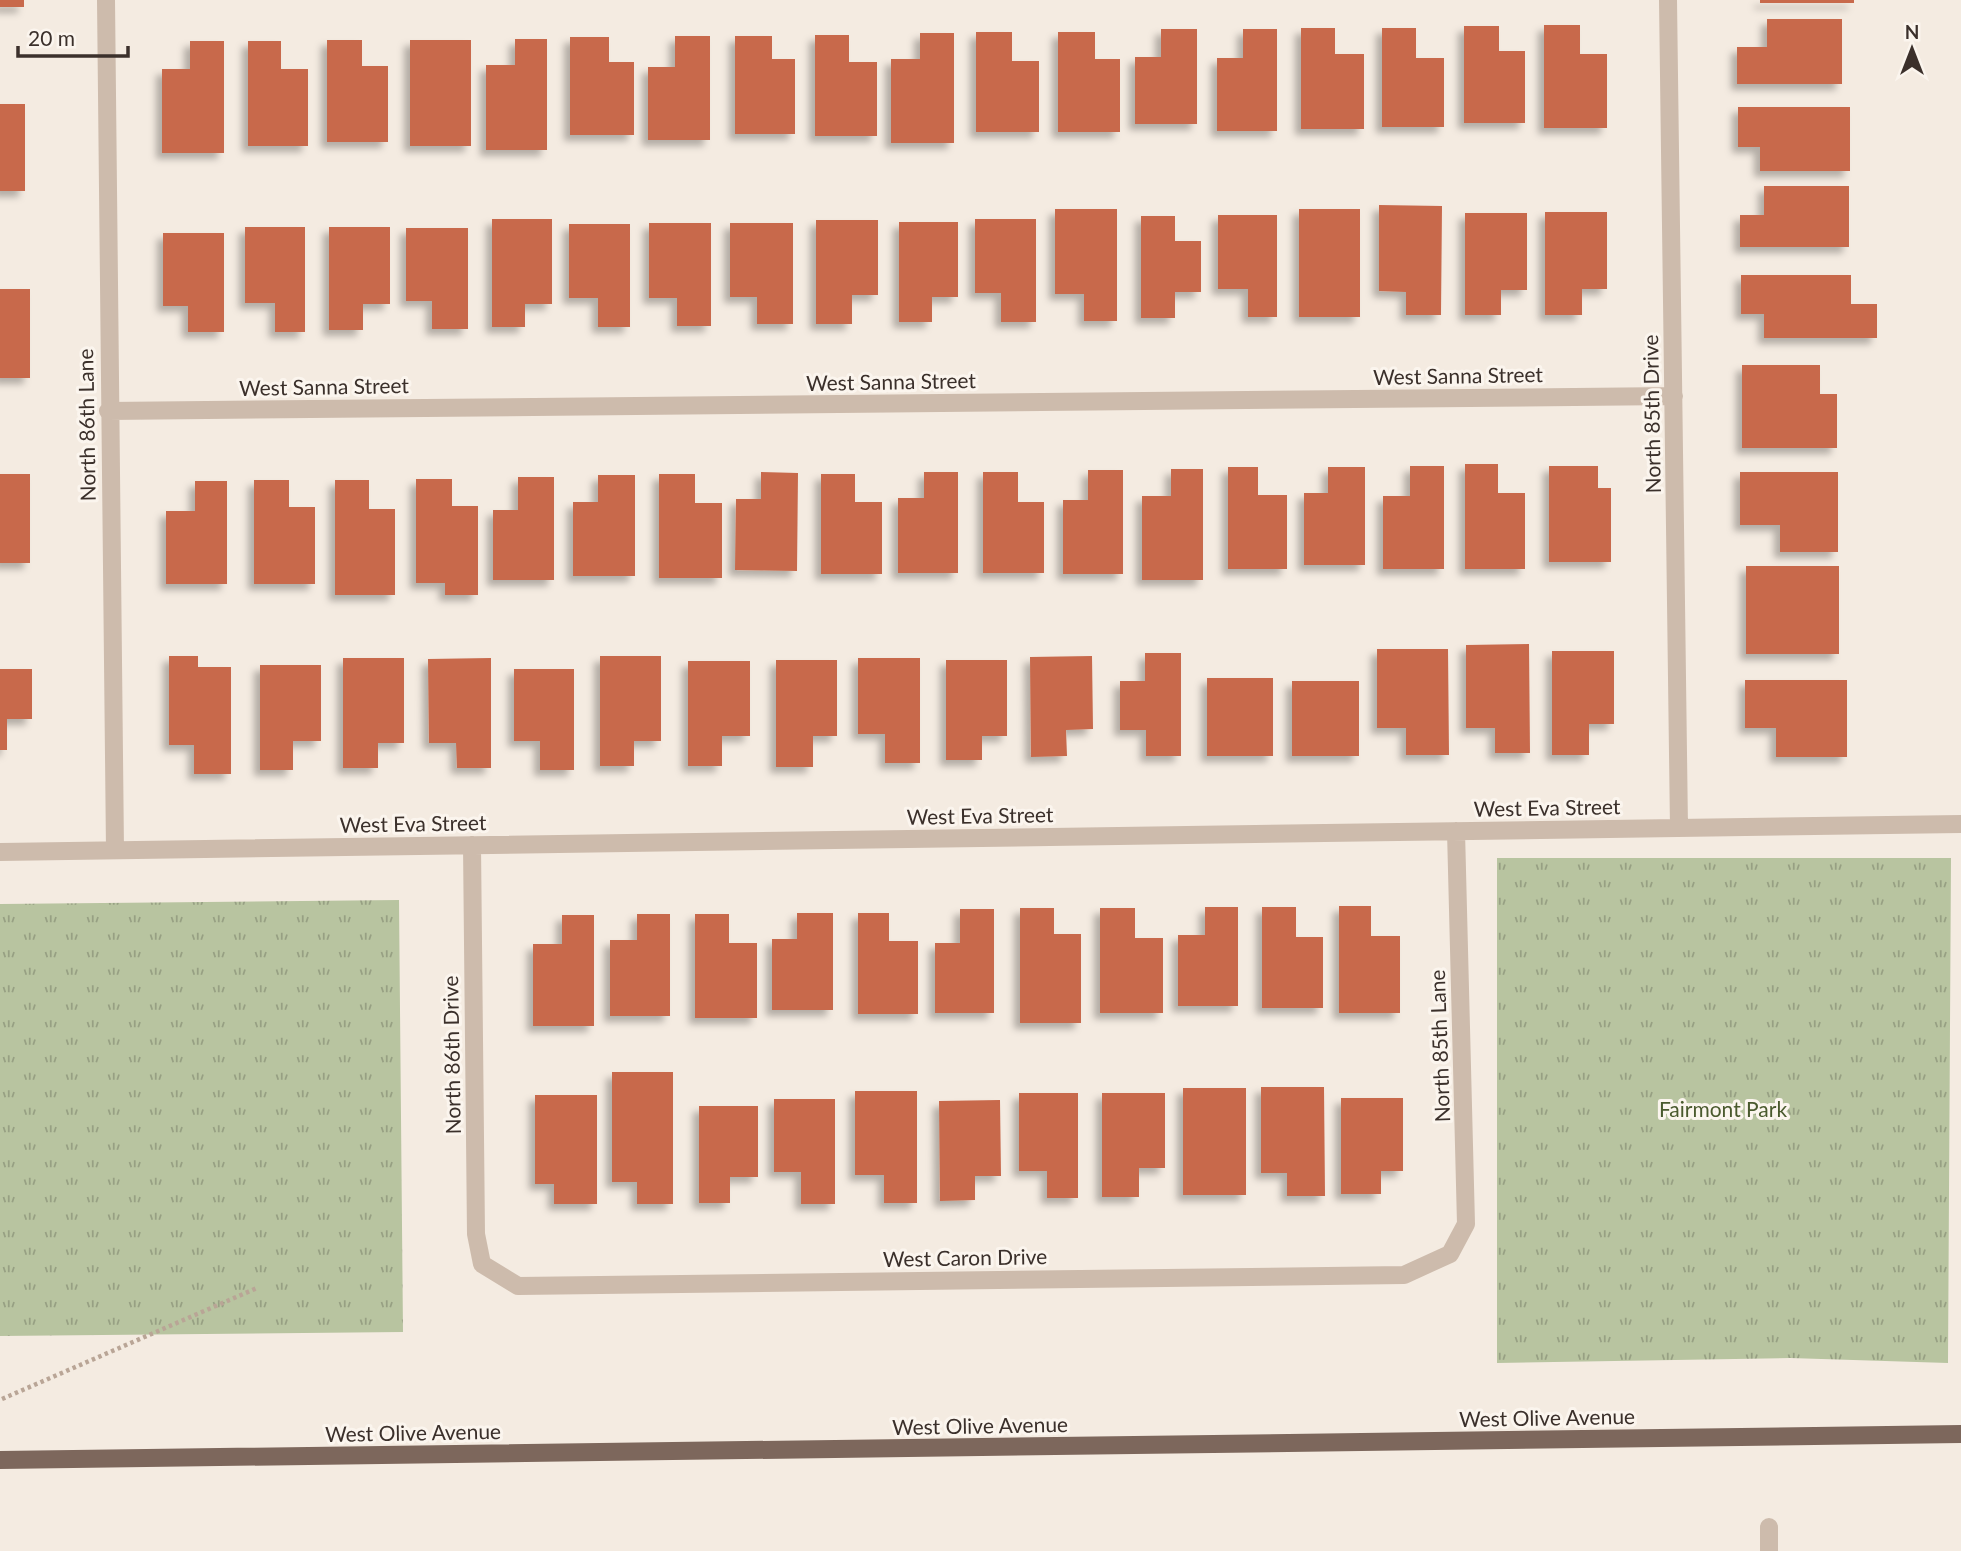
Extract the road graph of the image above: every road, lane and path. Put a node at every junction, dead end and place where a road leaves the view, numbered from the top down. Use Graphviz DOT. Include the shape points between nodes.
graph roads {
  1 [pos="106,0"];
  2 [pos="1668,0"];
  3 [pos="1674,396"];
  4 [pos="108,411"];
  5 [pos="1961,824"];
  6 [pos="1679,828"];
  7 [pos="1456,831"];
  8 [pos="472,845"];
  9 [pos="115,850"];
  10 [pos="0,852"];
  11 [pos="1450,1254"];
  12 [pos="482,1264"];
  13 [pos="257,1287"];
  14 [pos="2,1399"];
  15 [pos="1961,1434"];
  16 [pos="0,1460"];
  17 [pos="1769,1527"];
  18 [pos="1769,1551"];
  1 -- 4 [label="street, North 86th Lane"];
  2 -- 3 [label="street, North 85th Drive"];
  3 -- 4 [label="street, West Sanna Street"];
  3 -- 6 [label="street, North 85th Drive"];
  4 -- 9 [label="street, North 86th Lane"];
  5 -- 6 [label="street, West Eva Street"];
  6 -- 7 [label="street, West Eva Street"];
  7 -- 8 [label="street, West Eva Street"];
  7 -- 11 [label="street, North 85th Lane" via="1466,1224"];
  8 -- 9 [label="street, West Eva Street"];
  8 -- 12 [label="street, North 86th Drive" via="476,1234"];
  9 -- 10 [label="street, West Eva Street"];
  11 -- 12 [label="street, West Caron Drive" via="1404,1275 518,1286"];
  13 -- 14 [label="path"];
  15 -- 16 [label="main road, West Olive Avenue"];
  17 -- 18 [label="street"];
}
